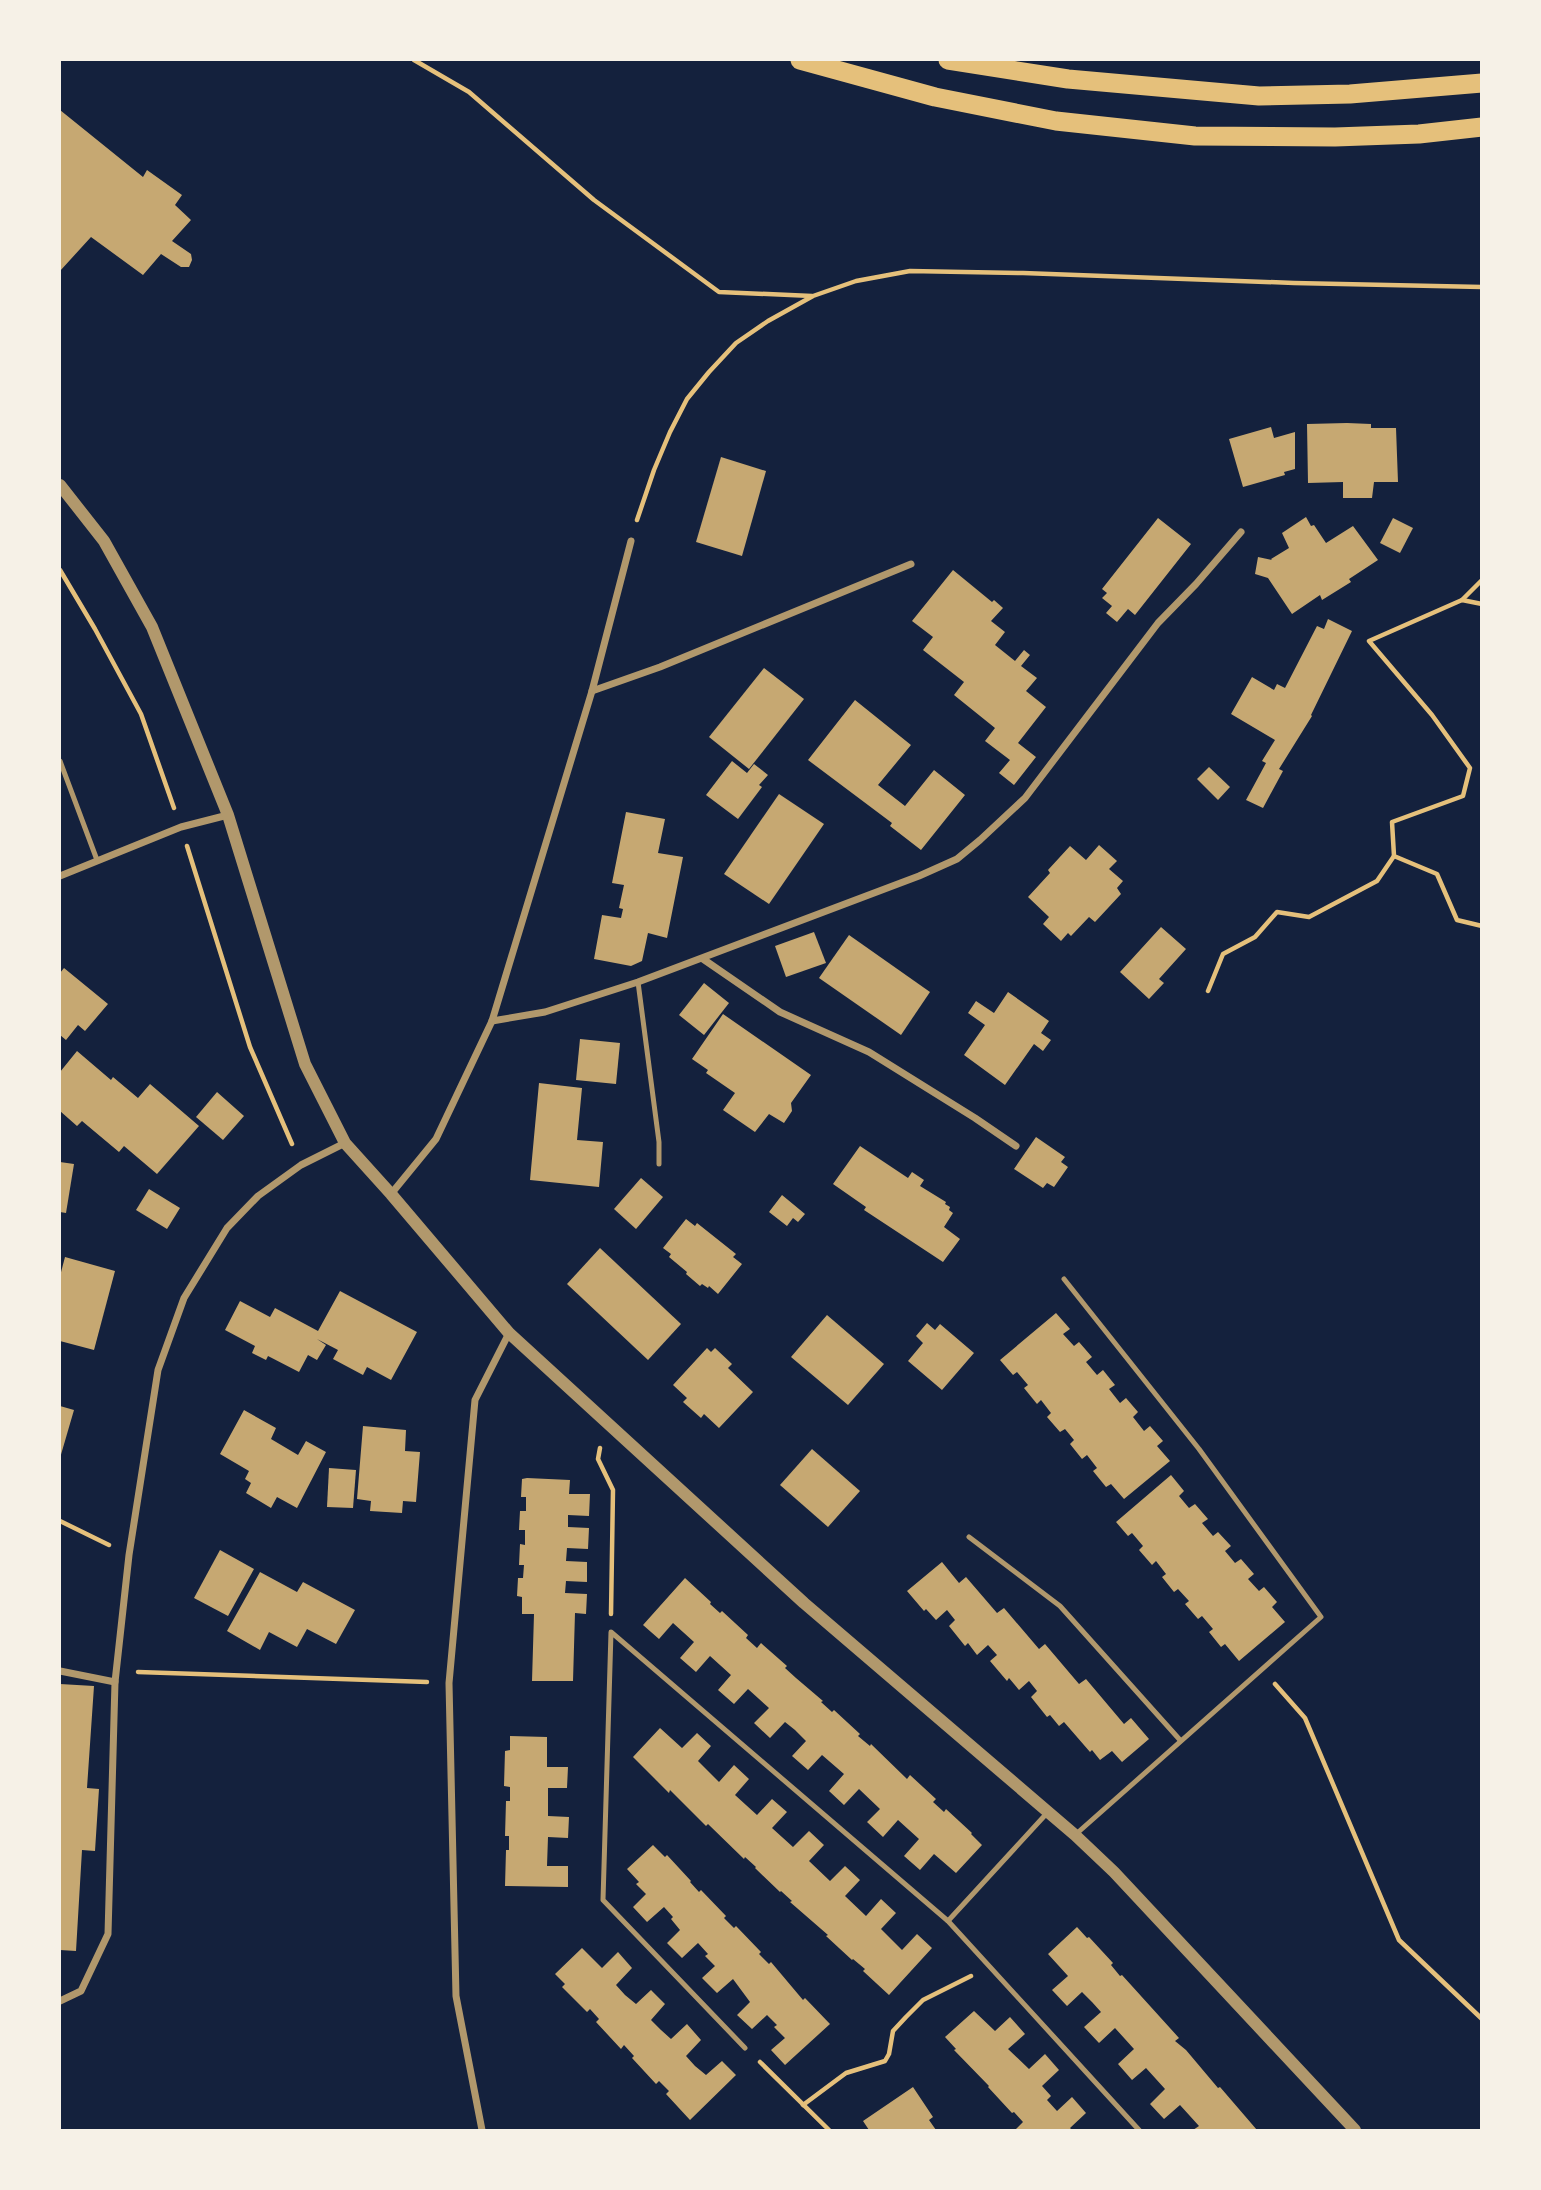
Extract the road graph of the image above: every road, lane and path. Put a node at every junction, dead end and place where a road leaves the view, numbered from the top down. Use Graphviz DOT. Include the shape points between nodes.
graph roads {
  1 [pos="414,60"];
  2 [pos="800,60"];
  3 [pos="948,60"];
  4 [pos="1482,83"];
  5 [pos="1482,127"];
  6 [pos="1482,287"];
  7 [pos="813,296"];
  8 [pos="60,485"];
  9 [pos="1241,532"];
  10 [pos="631,541"];
  11 [pos="911,564"];
  12 [pos="60,570"];
  13 [pos="1482,580"];
  14 [pos="1462,600"];
  15 [pos="1482,604"];
  16 [pos="592,691"];
  17 [pos="60,761"];
  18 [pos="228,816"];
  19 [pos="181,827"];
  20 [pos="1394,856"];
  21 [pos="97,860"];
  22 [pos="60,876"];
  23 [pos="1482,926"];
  24 [pos="703,959"];
  25 [pos="638,982"];
  26 [pos="1208,991"];
  27 [pos="492,1021"];
  28 [pos="345,1143"];
  29 [pos="1016,1146"];
  30 [pos="659,1164"];
  31 [pos="301,1165"];
  32 [pos="391,1194"];
  33 [pos="1064,1279"];
  34 [pos="509,1333"];
  35 [pos="604,1421"];
  36 [pos="60,1521"];
  37 [pos="969,1537"];
  38 [pos="129,1555"];
  39 [pos="611,1632"];
  40 [pos="1263,1670"];
  41 [pos="60,1671"];
  42 [pos="116,1671"];
  43 [pos="115,1682"];
  44 [pos="449,1683"];
  45 [pos="1180,1740"];
  46 [pos="1048,1812"];
  47 [pos="1075,1835"];
  48 [pos="948,1921"];
  49 [pos="986,1965"];
  50 [pos="60,2001"];
  51 [pos="1482,2019"];
  52 [pos="745,2048"];
  53 [pos="803,2105"];
  54 [pos="482,2130"];
  55 [pos="829,2130"];
  56 [pos="1139,2130"];
  57 [pos="1355,2130"];
  1 -- 7 [label="path" via="469,92 594,200 719,292"];
  2 -- 5 [label="highway" via="935,97 1043,118 1195,136 1335,137"];
  3 -- 4 [label="highway" via="1068,79 1259,96"];
  6 -- 7 [label="path" via="909,271 856,281"];
  7 -- 10 [label="path" via="736,343 687,399 654,470"];
  8 -- 18 [label="street" via="104,541 152,627"];
  9 -- 24 [label="street" via="1158,623 1025,798 957,859"];
  10 -- 16 [label="street"];
  11 -- 16 [label="street"];
  12 -- 19 [label="path" via="141,714"];
  13 -- 14 [label="path"];
  14 -- 15 [label="path"];
  14 -- 20 [label="path" via="1368,641 1432,715 1470,768 1463,796 1392,822"];
  16 -- 27 [label="street"];
  17 -- 21 [label="lane"];
  18 -- 19 [label="street"];
  18 -- 28 [label="street" via="306,1064"];
  19 -- 21 [label="street"];
  19 -- 31 [label="path" via="250,1047"];
  20 -- 23 [label="path" via="1437,874 1457,920"];
  20 -- 26 [label="path" via="1377,881 1309,917 1277,912 1255,937 1223,954"];
  21 -- 22 [label="street"];
  24 -- 25 [label="street"];
  24 -- 29 [label="street" via="780,1012 869,1052"];
  25 -- 27 [label="street" via="545,1012"];
  25 -- 30 [label="lane"];
  27 -- 32 [label="street" via="436,1139"];
  28 -- 31 [label="street"];
  28 -- 32 [label="street"];
  31 -- 38 [label="street" via="258,1196 227,1228 184,1298 158,1370"];
  32 -- 34 [label="street"];
  33 -- 40 [label="lane" via="1199,1449 1321,1617"];
  34 -- 35 [label="street"];
  34 -- 44 [label="street" via="475,1400"];
  35 -- 39 [label="path" via="597,1459 613,1490"];
  35 -- 46 [label="street" via="804,1603"];
  36 -- 38 [label="path"];
  37 -- 45 [label="lane" via="1060,1606"];
  38 -- 42 [label="street"];
  39 -- 48 [label="lane"];
  39 -- 52 [label="lane" via="603,1900"];
  40 -- 45 [label="lane"];
  40 -- 51 [label="path" via="1305,1718 1399,1940"];
  41 -- 43 [label="street"];
  42 -- 43 [label="street"];
  42 -- 44 [label="path"];
  43 -- 50 [label="street" via="108,1934 81,1991"];
  44 -- 54 [label="street" via="456,1996"];
  45 -- 47 [label="lane"];
  46 -- 47 [label="street"];
  46 -- 48 [label="lane"];
  47 -- 57 [label="street"];
  48 -- 49 [label="lane"];
  49 -- 53 [label="path" via="923,2000 893,2031 885,2061 846,2073"];
  49 -- 56 [label="lane"];
  52 -- 53 [label="path"];
  53 -- 55 [label="path"];
}
